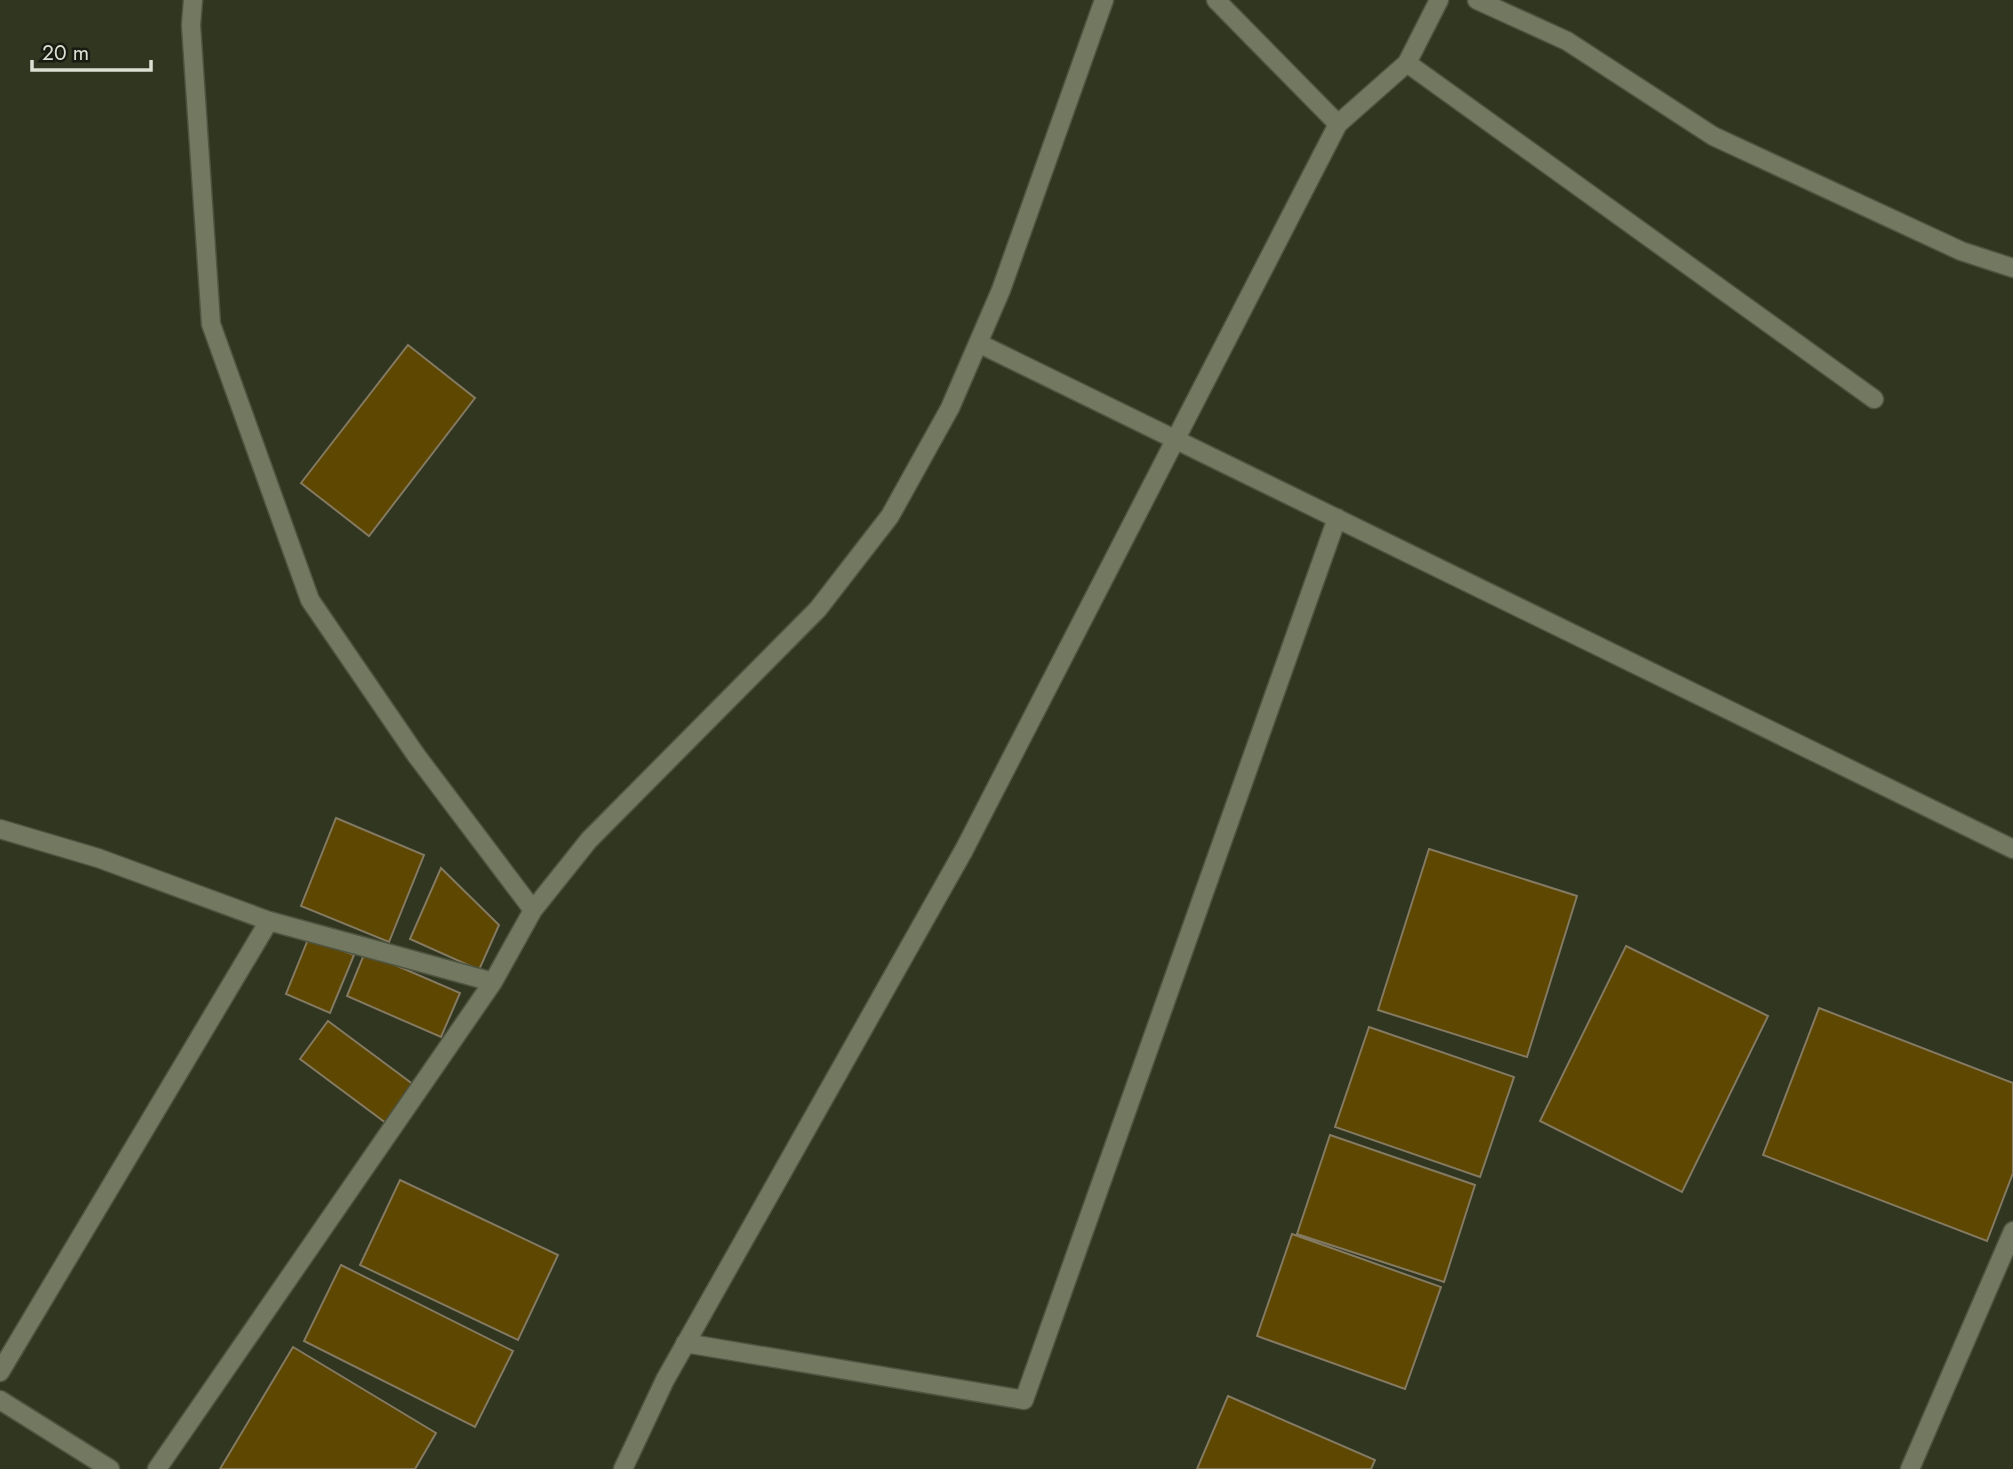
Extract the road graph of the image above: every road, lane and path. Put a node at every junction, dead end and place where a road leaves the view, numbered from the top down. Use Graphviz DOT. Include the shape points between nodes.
graph roads {
  1 [pos="193,0"];
  2 [pos="1104,0"];
  3 [pos="1216,0"];
  4 [pos="1439,0"];
  5 [pos="1478,0"];
  6 [pos="1407,64"];
  7 [pos="1338,124"];
  8 [pos="2013,268"];
  9 [pos="978,343"];
  10 [pos="1874,399"];
  11 [pos="1175,440"];
  12 [pos="1337,518"];
  13 [pos="0,829"];
  14 [pos="2013,849"];
  15 [pos="533,911"];
  16 [pos="269,921"];
  17 [pos="493,982"];
  18 [pos="2013,1231"];
  19 [pos="685,1343"];
  20 [pos="0,1372"];
  21 [pos="0,1400"];
  22 [pos="110,1469"];
  23 [pos="157,1469"];
  24 [pos="623,1469"];
  25 [pos="1910,1469"];
  1 -- 15 [label="street" via="211,324 310,600 416,755"];
  2 -- 9 [label="street"];
  3 -- 7 [label="street"];
  4 -- 6 [label="street"];
  5 -- 8 [label="street" via="1567,41 1713,136 1961,251"];
  6 -- 7 [label="street"];
  6 -- 10 [label="street"];
  7 -- 11 [label="street"];
  9 -- 11 [label="street"];
  9 -- 15 [label="street" via="950,408 890,516 818,609 589,840"];
  11 -- 12 [label="street"];
  11 -- 19 [label="street" via="964,850"];
  12 -- 14 [label="street"];
  12 -- 19 [label="street" via="1024,1400"];
  13 -- 16 [label="street" via="98,858"];
  15 -- 17 [label="street"];
  16 -- 17 [label="street"];
  16 -- 20 [label="street"];
  17 -- 23 [label="street"];
  18 -- 25 [label="street"];
  19 -- 24 [label="street"];
  21 -- 22 [label="street"];
}
